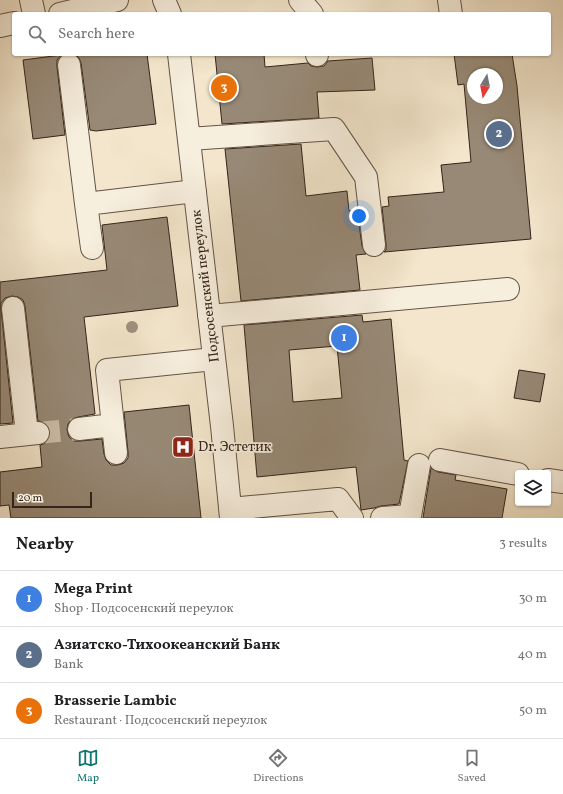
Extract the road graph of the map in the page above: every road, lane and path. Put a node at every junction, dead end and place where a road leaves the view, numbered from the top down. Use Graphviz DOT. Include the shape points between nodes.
graph roads {
  1 [pos="31,0"];
  2 [pos="117,0"];
  3 [pos="164,0"];
  4 [pos="300,0"];
  5 [pos="449,0"];
  6 [pos="34,12"];
  7 [pos="68,12"];
  8 [pos="169,12"];
  9 [pos="310,12"];
  10 [pos="451,12"];
  11 [pos="12,23"];
  12 [pos="0,26"];
  13 [pos="179,56"];
  14 [pos="69,65"];
  15 [pos="189,139"];
  16 [pos="195,191"];
  17 [pos="86,204"];
  18 [pos="374,245"];
  19 [pos="92,248"];
  20 [pos="508,289"];
  21 [pos="13,308"];
  22 [pos="209,316"];
  23 [pos="214,359"];
  24 [pos="113,425"];
  25 [pos="79,428"];
  26 [pos="0,437"];
  27 [pos="116,453"];
  28 [pos="440,460"];
  29 [pos="419,466"];
  30 [pos="515,473"];
  31 [pos="551,480"];
  32 [pos="563,482"];
  33 [pos="230,513"];
  34 [pos="352,518"];
  35 [pos="382,518"];
  1 -- 6 [label="street"];
  2 -- 7 [label="street"];
  3 -- 8 [label="street"];
  4 -- 9 [label="street"];
  5 -- 10 [label="street"];
  11 -- 12 [label="street"];
  13 -- 15 [label="street, Подсосенский переулок"];
  14 -- 17 [label="street"];
  15 -- 16 [label="street, Подсосенский переулок"];
  15 -- 18 [label="street" via="334,129 366,177"];
  16 -- 17 [label="street"];
  16 -- 22 [label="street, Подсосенский переулок"];
  17 -- 19 [label="street"];
  20 -- 22 [label="street"];
  21 -- 26 [label="street" via="33,434"];
  22 -- 23 [label="street, Подсосенский переулок"];
  23 -- 24 [label="street" via="107,370"];
  23 -- 33 [label="street, Подсосенский переулок"];
  24 -- 25 [label="street"];
  24 -- 27 [label="street"];
  28 -- 30 [label="street"];
  29 -- 35 [label="street" via="410,516"];
  31 -- 32 [label="street"];
  33 -- 34 [label="street" via="338,499"];
}
